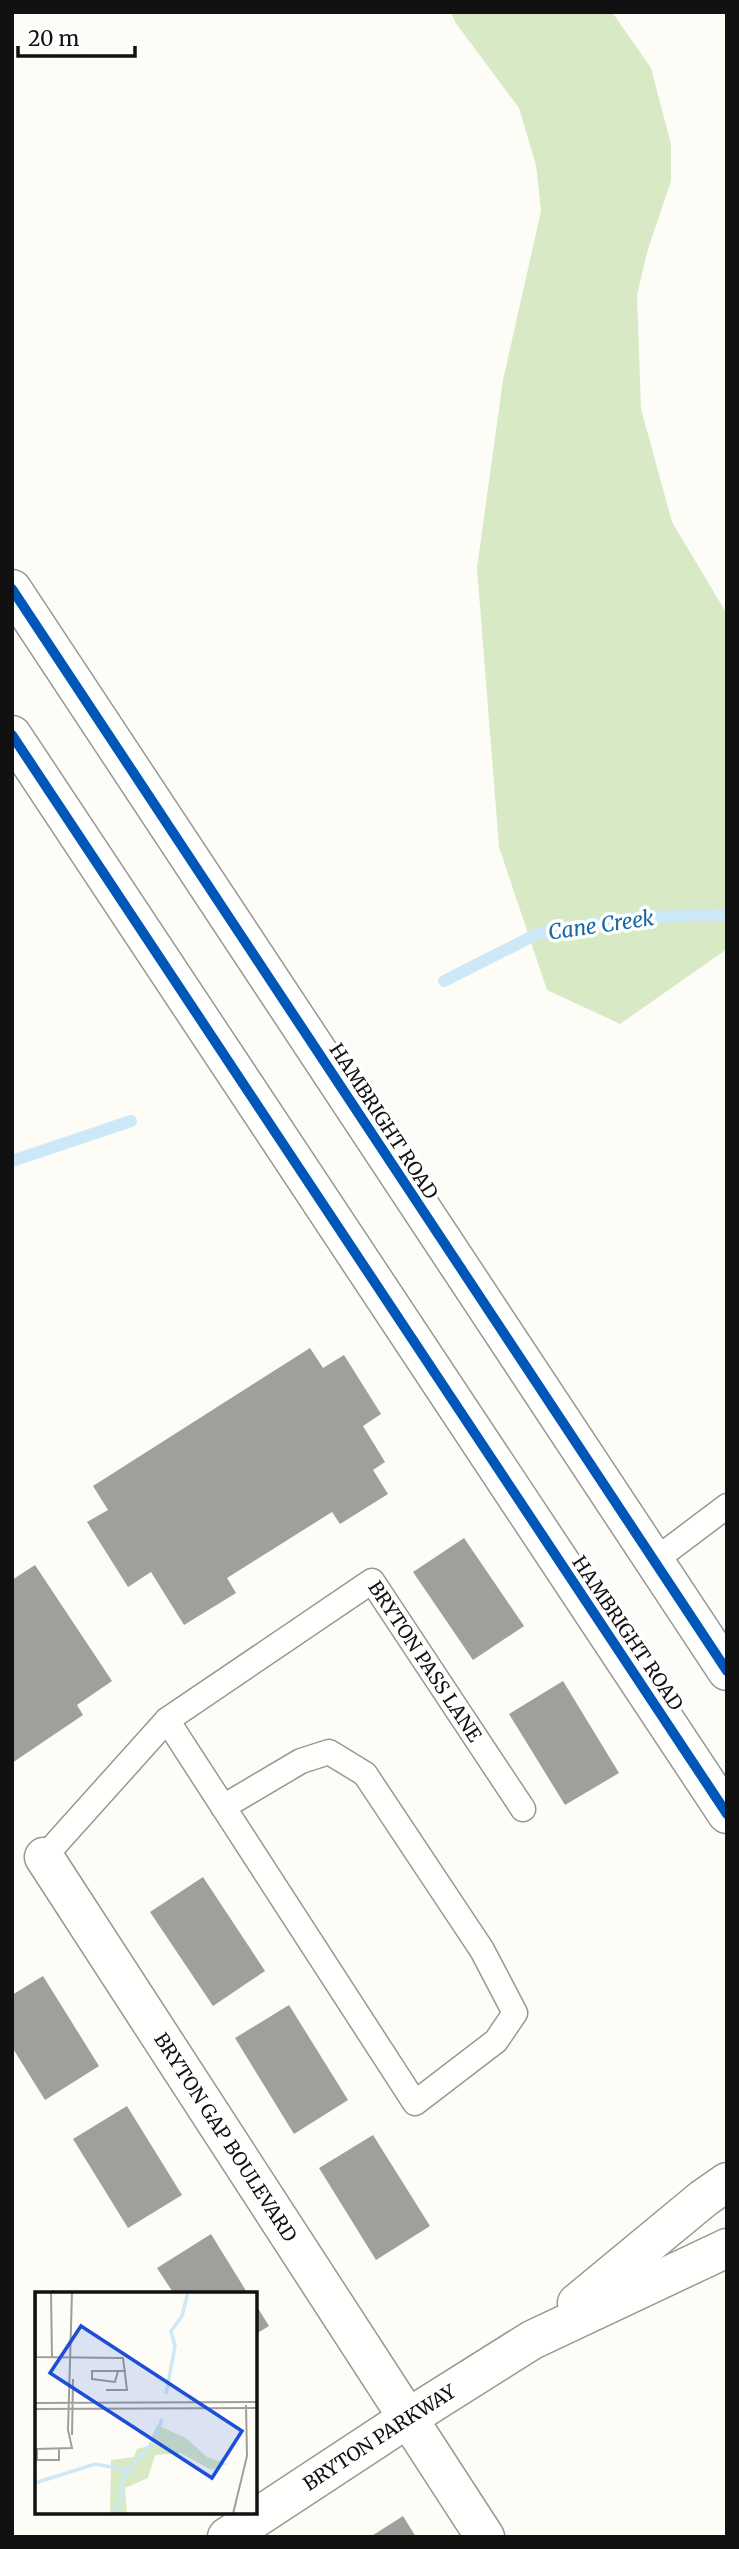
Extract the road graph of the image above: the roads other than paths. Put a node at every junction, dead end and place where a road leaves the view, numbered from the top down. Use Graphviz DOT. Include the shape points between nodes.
graph roads {
  1 [pos="12,589"];
  2 [pos="12,735"];
  3 [pos="727,1506"];
  4 [pos="654,1561"];
  5 [pos="727,1671"];
  6 [pos="167,1720"];
  7 [pos="223,1807"];
  8 [pos="523,1809"];
  9 [pos="727,1814"];
  10 [pos="44,1857"];
  11 [pos="727,2182"];
  12 [pos="727,2248"];
  13 [pos="532,2340"];
  14 [pos="408,2418"];
  15 [pos="227,2537"];
  16 [pos="485,2537"];
  1 -- 4 [label="street, HAMBRIGHT ROAD"];
  2 -- 9 [label="street, HAMBRIGHT ROAD"];
  3 -- 4 [label="lane"];
  4 -- 5 [label="street, HAMBRIGHT ROAD"];
  6 -- 7 [label="lane"];
  6 -- 8 [label="lane, BRYTON PASS LANE" via="372,1581"];
  6 -- 10 [label="lane"];
  7 -- 7 [label="lane" via="415,2103 496,2041 515,2013 482,1950 365,1774 329,1752 301,1761"];
  10 -- 14 [label="street, BRYTON GAP BOULEVARD"];
  11 -- 13 [label="street, BRYTON PARKWAY"];
  12 -- 13 [label="street, BRYTON PARKWAY"];
  13 -- 14 [label="street, BRYTON PARKWAY"];
  14 -- 15 [label="street, BRYTON PARKWAY"];
  14 -- 16 [label="street, BRYTON GAP BOULEVARD"];
}
